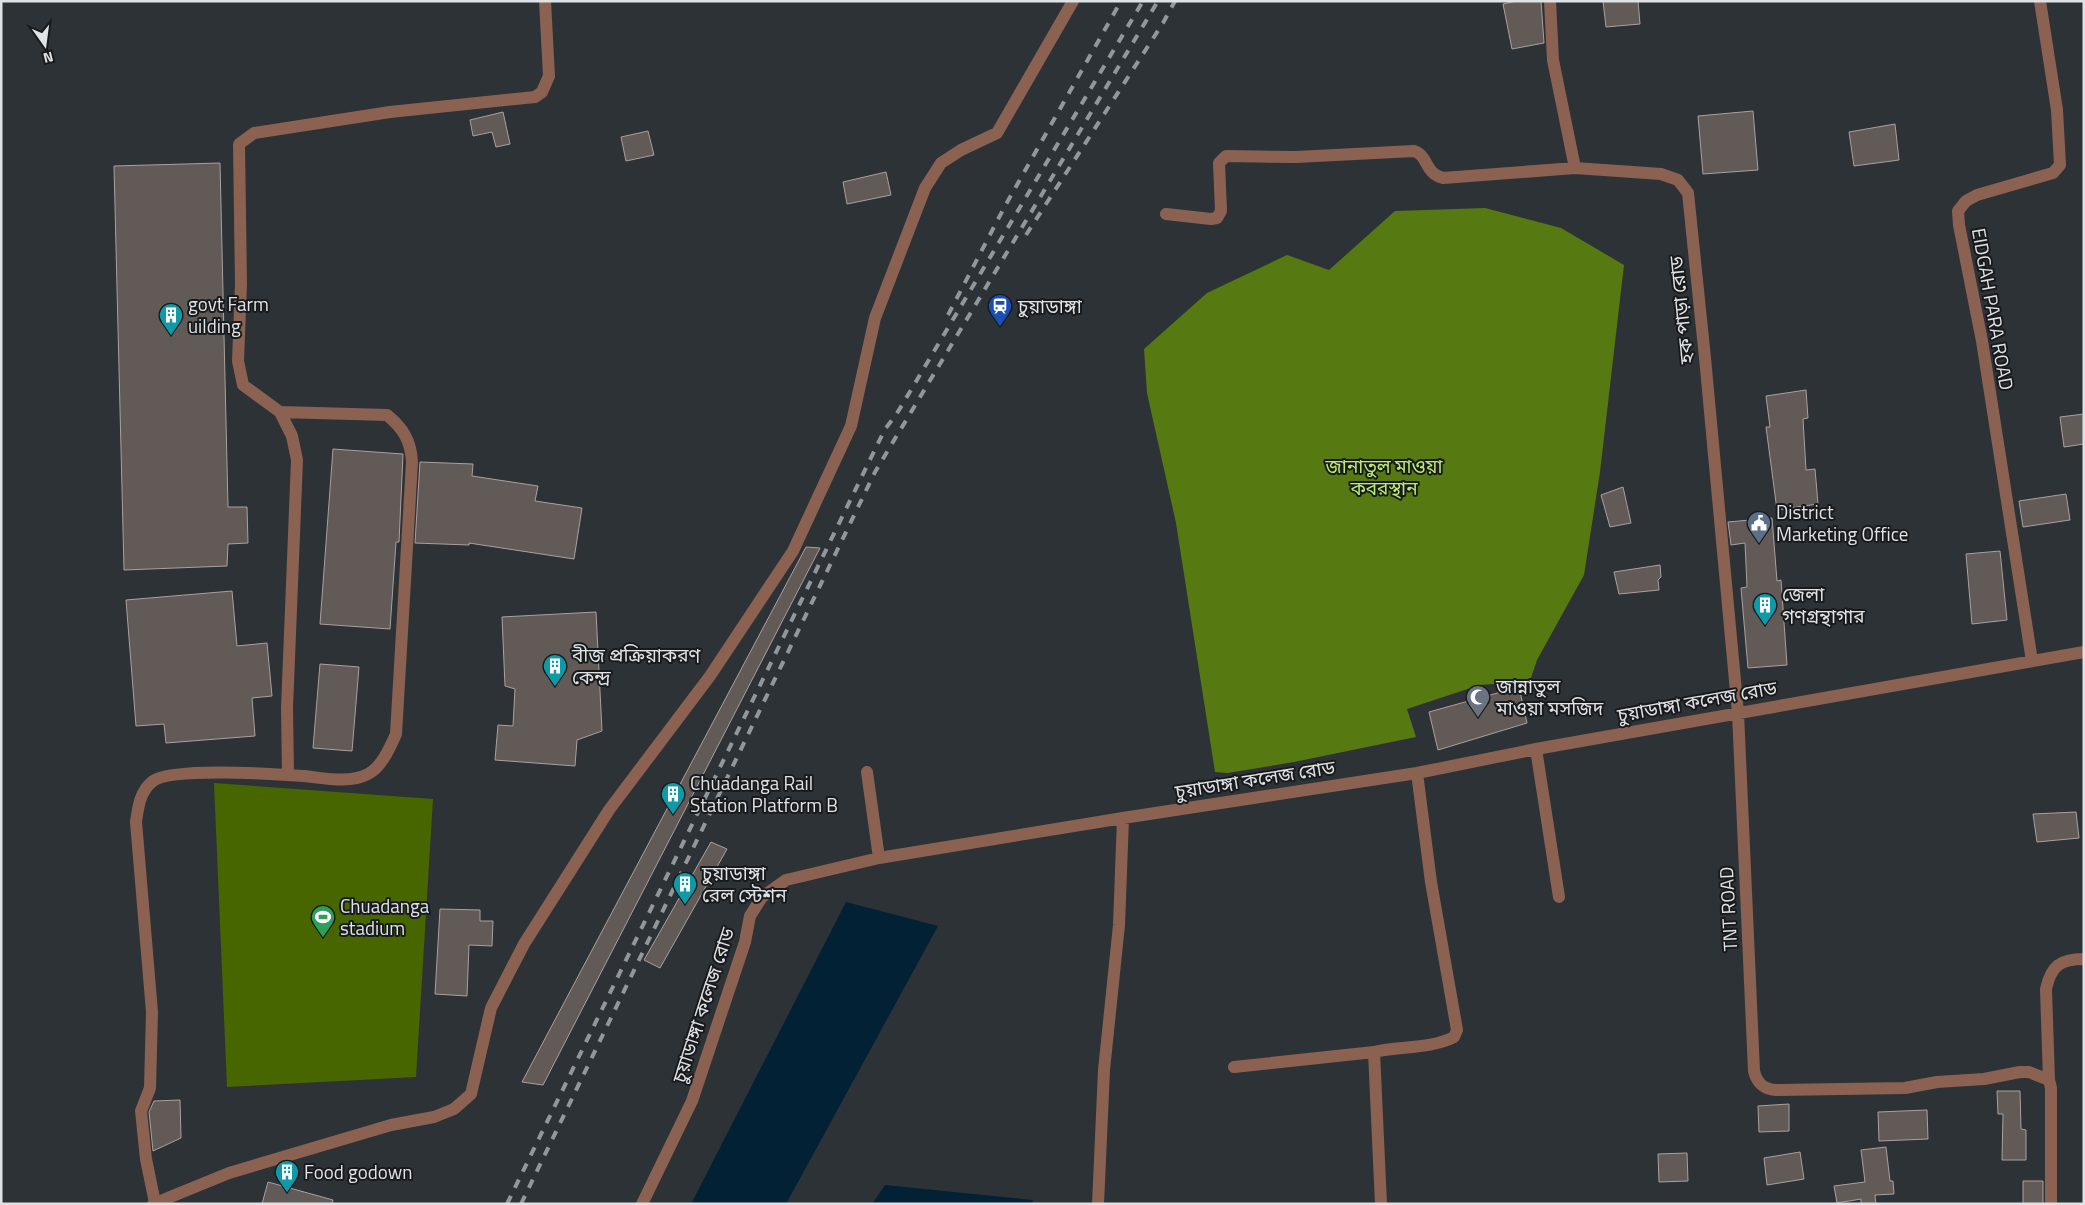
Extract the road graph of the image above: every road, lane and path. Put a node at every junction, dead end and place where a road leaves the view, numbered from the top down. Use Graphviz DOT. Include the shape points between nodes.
graph roads {
  1 [pos="545,1"];
  2 [pos="1073,1"];
  3 [pos="1550,1"];
  4 [pos="2040,1"];
  5 [pos="1575,168"];
  6 [pos="1166,214"];
  7 [pos="280,412"];
  8 [pos="2084,652"];
  9 [pos="2032,661"];
  10 [pos="1738,713"];
  11 [pos="1536,749"];
  12 [pos="867,772"];
  13 [pos="1417,773"];
  14 [pos="288,775"];
  15 [pos="1123,818"];
  16 [pos="879,858"];
  17 [pos="1559,897"];
  18 [pos="2084,959"];
  19 [pos="1374,1052"];
  20 [pos="1234,1067"];
  21 [pos="2049,1080"];
  22 [pos="154,1203"];
  23 [pos="642,1204"];
  24 [pos="1098,1204"];
  25 [pos="1381,1204"];
  26 [pos="2051,1204"];
  1 -- 7 [label="street" via="549,76 542,92 535,97 390,112 254,133 239,144 241,284 238,361 243,385"];
  2 -- 22 [label="street" via="996,133 941,163 925,188 875,318 851,426 793,551 710,676 609,810 524,944 491,1008 471,1094 454,1109 434,1116 391,1125 237,1170"];
  3 -- 5 [label="street" via="1553,60"];
  4 -- 9 [label="street, EIDGAH PARA ROAD" via="2057,110 2060,165 2053,173 1977,195 1958,211 1982,341"];
  5 -- 6 [label="street, হক পাড়া রোড" via="1443,178 1431,172 1423,157 1414,151 1296,157 1226,156 1219,163 1220,211 1217,218"];
  5 -- 10 [label="street, হক পাড়া রোড" via="1661,174 1678,180 1688,193"];
  7 -- 14 [label="street" via="292,436 297,460 287,708"];
  7 -- 14 [label="street" via="387,415 407,436 412,456 396,734 385,756 369,774 350,780"];
  8 -- 9 [label="street, চুয়াডাঙ্গা কলেজ রোড"];
  9 -- 10 [label="street, চুয়াডাঙ্গা কলেজ রোড"];
  10 -- 11 [label="street, চুয়াডাঙ্গা কলেজ রোড"];
  10 -- 21 [label="street, TNT ROAD" via="1754,1071 1761,1085 1768,1090 1905,1088 2020,1072"];
  11 -- 13 [label="street, চুয়াডাঙ্গা কলেজ রোড"];
  11 -- 17 [label="street"];
  12 -- 16 [label="street"];
  13 -- 15 [label="street, চুয়াডাঙ্গা কলেজ রোড"];
  13 -- 19 [label="street" via="1457,1030 1448,1040"];
  14 -- 22 [label="street" via="162,776 144,790 138,806 136,822 152,1012 150,1088 141,1111"];
  15 -- 16 [label="street, চুয়াডাঙ্গা কলেজ রোড"];
  15 -- 24 [label="street" via="1119,925 1104,1070"];
  16 -- 23 [label="street, চুয়াডাঙ্গা কলেজ রোড" via="786,880 762,898 750,916 745,942 692,1101"];
  18 -- 21 [label="street" via="2058,963 2049,976 2046,989"];
  19 -- 20 [label="street"];
  19 -- 25 [label="street"];
  21 -- 26 [label="street" via="2052,1088"];
}
